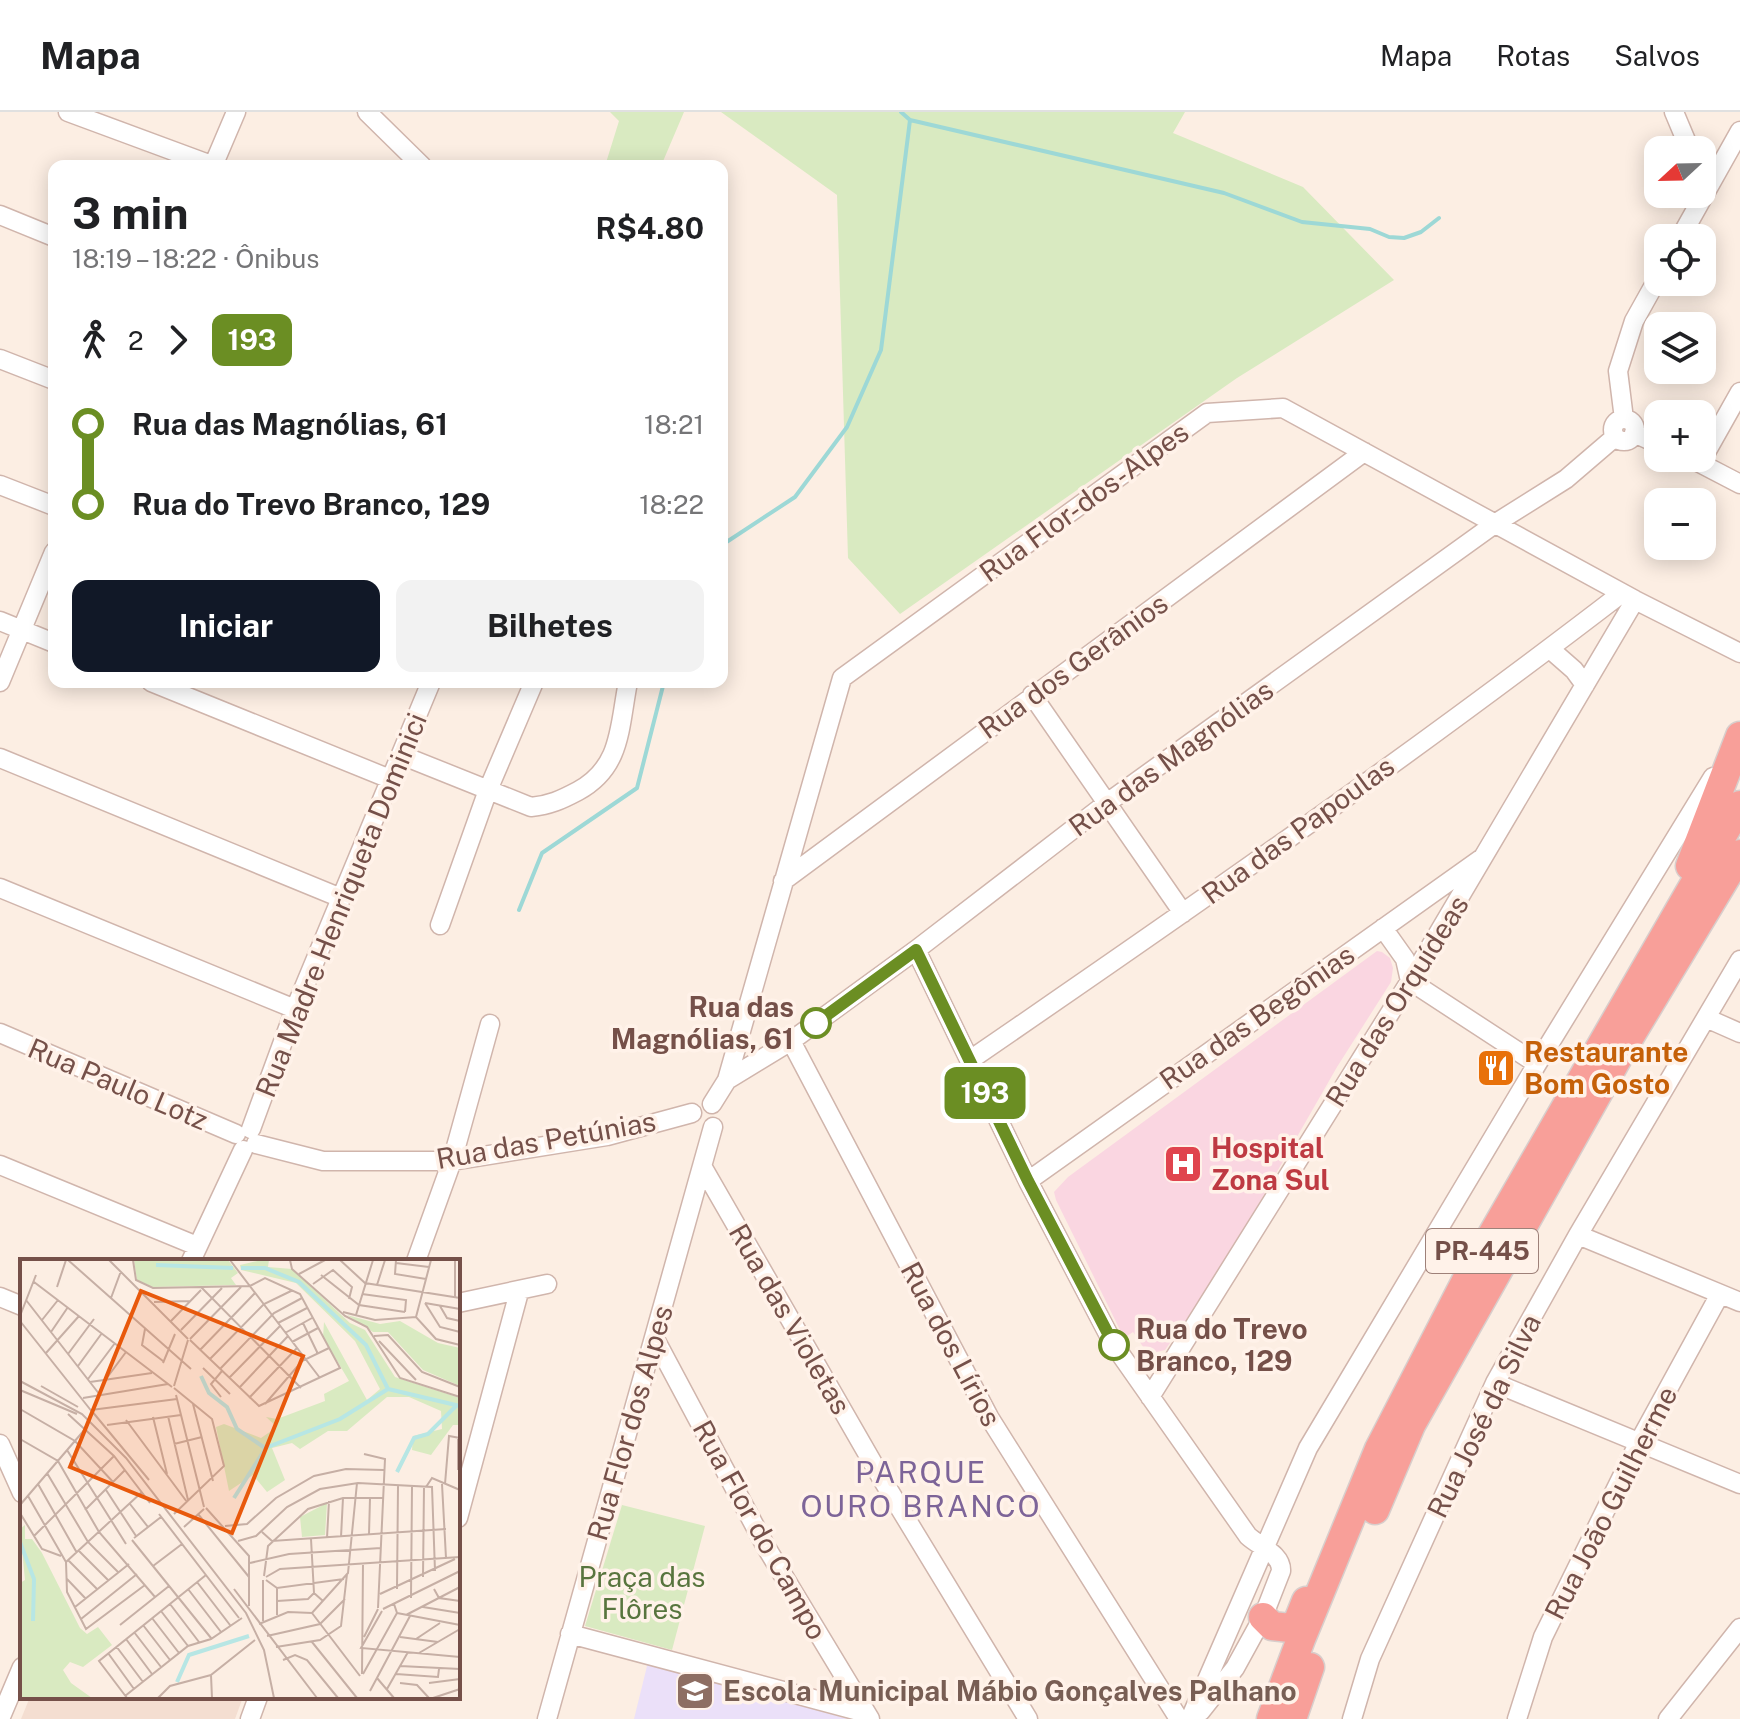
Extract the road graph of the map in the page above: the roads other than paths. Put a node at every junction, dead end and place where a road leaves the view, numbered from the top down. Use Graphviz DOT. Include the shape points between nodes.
graph roads {
  1 [pos="68,112"];
  2 [pos="236,112"];
  3 [pos="367,112"];
  4 [pos="1674,112"];
  5 [pos="1740,131"];
  6 [pos="1684,136"];
  7 [pos="198,160"];
  8 [pos="216,160"];
  9 [pos="416,160"];
  10 [pos="1716,170"];
  11 [pos="0,215"];
  12 [pos="48,235"];
  13 [pos="1648,296"];
  14 [pos="0,359"];
  15 [pos="48,378"];
  16 [pos="1740,392"];
  17 [pos="1629,426"];
  18 [pos="1716,428"];
  19 [pos="1644,435"];
  20 [pos="1364,452"];
  21 [pos="1716,471"];
  22 [pos="1740,484"];
  23 [pos="0,485"];
  24 [pos="48,504"];
  25 [pos="1496,523"];
  26 [pos="48,566"];
  27 [pos="1629,597"];
  28 [pos="0,621"];
  29 [pos="22,629"];
  30 [pos="48,640"];
  31 [pos="1550,649"];
  32 [pos="1740,653"];
  33 [pos="0,682"];
  34 [pos="1585,685"];
  35 [pos="166,688"];
  36 [pos="429,688"];
  37 [pos="531,688"];
  38 [pos="627,688"];
  39 [pos="1032,695"];
  40 [pos="1740,735"];
  41 [pos="401,755"];
  42 [pos="0,758"];
  43 [pos="390,779"];
  44 [pos="488,790"];
  45 [pos="1107,803"];
  46 [pos="1740,805"];
  47 [pos="1487,854"];
  48 [pos="1740,854"];
  49 [pos="783,881"];
  50 [pos="1740,885"];
  51 [pos="0,888"];
  52 [pos="341,898"];
  53 [pos="1183,913"];
  54 [pos="440,925"];
  55 [pos="1383,928"];
  56 [pos="916,950"];
  57 [pos="1740,960"];
  58 [pos="1410,981"];
  59 [pos="1626,1002"];
  60 [pos="295,1009"];
  61 [pos="1706,1018"];
  62 [pos="490,1024"];
  63 [pos="0,1033"];
  64 [pos="1740,1033"];
  65 [pos="1629,1038"];
  66 [pos="791,1041"];
  67 [pos="970,1060"];
  68 [pos="1537,1064"];
  69 [pos="727,1080"];
  70 [pos="712,1104"];
  71 [pos="692,1113"];
  72 [pos="713,1127"];
  73 [pos="247,1139"];
  74 [pos="452,1161"];
  75 [pos="0,1165"];
  76 [pos="702,1166"];
  77 [pos="1028,1181"];
  78 [pos="1578,1235"];
  79 [pos="194,1254"];
  80 [pos="417,1259"];
  81 [pos="547,1284"];
  82 [pos="519,1292"];
  83 [pos="1720,1294"];
  84 [pos="0,1297"];
  85 [pos="1740,1302"];
  86 [pos="460,1303"];
  87 [pos="20,1305"];
  88 [pos="655,1339"];
  89 [pos="1495,1383"];
  90 [pos="1150,1397"];
  91 [pos="1639,1442"];
  92 [pos="0,1444"];
  93 [pos="1379,1449"];
  94 [pos="1740,1484"];
  95 [pos="20,1489"];
  96 [pos="460,1511"];
  97 [pos="1262,1549"];
  98 [pos="1263,1617"];
  99 [pos="1740,1628"];
  100 [pos="570,1634"];
  101 [pos="20,1672"];
  102 [pos="257,1699"];
  103 [pos="868,1716"];
  104 [pos="1021,1716"];
  105 [pos="1359,1717"];
  106 [pos="0,1719"];
  107 [pos="250,1719"];
  108 [pos="547,1719"];
  109 [pos="1179,1719"];
  110 [pos="1192,1719"];
  111 [pos="1271,1719"];
  112 [pos="1292,1719"];
  113 [pos="1517,1719"];
  114 [pos="1668,1719"];
  1 -- 7 [label="street"];
  2 -- 8 [label="street"];
  3 -- 9 [label="street"];
  4 -- 6 [label="street"];
  5 -- 10 [label="street"];
  11 -- 12 [label="street"];
  13 -- 17 [label="street" via="1618,371"];
  14 -- 15 [label="street"];
  16 -- 18 [label="street"];
  17 -- 19 [label="street"];
  17 -- 25 [label="street, Rua das Magnólias" via="1626,441 1615,437 1566,479"];
  20 -- 25 [label="street, Rua Flor-dos-Alpes"];
  20 -- 39 [label="street, Rua dos Gerânios"];
  20 -- 49 [label="street, Rua Flor-dos-Alpes" via="1283,408 1207,413 842,678"];
  21 -- 22 [label="street"];
  23 -- 24 [label="street"];
  25 -- 27 [label="street, Rua Flor-dos-Alpes"];
  25 -- 45 [label="street, Rua das Magnólias"];
  26 -- 29 [label="street"];
  27 -- 31 [label="street, Rua das Papoulas"];
  27 -- 32 [label="street, Rua Flor-dos-Alpes"];
  27 -- 34 [label="street, Rua das Orquídeas"];
  28 -- 29 [label="street"];
  29 -- 30 [label="street"];
  29 -- 33 [label="street"];
  31 -- 34 [label="street"];
  31 -- 53 [label="street, Rua das Papoulas"];
  34 -- 47 [label="street, Rua das Orquídeas"];
  35 -- 43 [label="street"];
  36 -- 41 [label="street, Rua Madre Henriqueta Dominici"];
  37 -- 44 [label="street"];
  38 -- 44 [label="street" via="614,755 596,781 552,805 531,807"];
  39 -- 45 [label="street"];
  39 -- 49 [label="street, Rua dos Gerânios"];
  40 -- 59 [label="highway" via="1684,882 1636,972"];
  40 -- 68 [label="street"];
  41 -- 43 [label="street, Rua Madre Henriqueta Dominici"];
  41 -- 44 [label="street"];
  42 -- 52 [label="street"];
  43 -- 52 [label="street, Rua Madre Henriqueta Dominici"];
  44 -- 54 [label="street"];
  45 -- 53 [label="street"];
  45 -- 56 [label="street, Rua das Magnólias"];
  46 -- 59 [label="highway, PR-445"];
  47 -- 55 [label="street, Rua das Begônias"];
  47 -- 58 [label="street, Rua das Orquídeas"];
  48 -- 65 [label="highway, PR-445"];
  49 -- 69 [label="street, Rua Flor-dos-Alpes"];
  50 -- 65 [label="highway"];
  51 -- 60 [label="street"];
  52 -- 60 [label="street, Rua Madre Henriqueta Dominici"];
  53 -- 67 [label="street, Rua das Papoulas"];
  55 -- 58 [label="street" via="1405,959"];
  55 -- 77 [label="street, Rua das Begônias"];
  56 -- 66 [label="street, Rua das Magnólias"];
  56 -- 67 [label="street"];
  57 -- 61 [label="street, Rua José da Silva"];
  58 -- 68 [label="street"];
  58 -- 90 [label="street, Rua das Orquídeas"];
  59 -- 93 [label="highway, PR-445" via="1470,1273"];
  60 -- 73 [label="street, Rua Madre Henriqueta Dominici"];
  61 -- 64 [label="street"];
  61 -- 78 [label="street, Rua José da Silva"];
  62 -- 74 [label="street"];
  63 -- 73 [label="street, Rua Paulo Lotz"];
  65 -- 112 [label="highway, PR-445" via="1411,1425 1319,1640"];
  66 -- 69 [label="street, Rua das Magnólias"];
  66 -- 109 [label="street, Rua dos Lírios" via="989,1417"];
  67 -- 77 [label="street"];
  68 -- 97 [label="street" via="1308,1448"];
  69 -- 70 [label="street, Rua Flor-dos-Alpes"];
  70 -- 71 [label="street" via="700,1103"];
  70 -- 72 [label="street" via="719,1115"];
  71 -- 72 [label="street" via="700,1128"];
  71 -- 74 [label="street, Rua das Petúnias" via="607,1136"];
  72 -- 76 [label="street, Rua Flor dos Alpes"];
  73 -- 74 [label="street, Rua das Petúnias" via="323,1161"];
  73 -- 79 [label="street, Rua Madre Henriqueta Dominici"];
  74 -- 80 [label="street"];
  75 -- 79 [label="street"];
  76 -- 88 [label="street, Rua Flor dos Alpes"];
  76 -- 104 [label="street, Rua das Violetas"];
  77 -- 90 [label="street" via="1114,1345"];
  78 -- 83 [label="street"];
  78 -- 89 [label="street, Rua José da Silva"];
  81 -- 82 [label="street"];
  82 -- 86 [label="street"];
  82 -- 96 [label="street"];
  83 -- 85 [label="street"];
  83 -- 91 [label="street, Rua João Guilherme"];
  84 -- 87 [label="street"];
  88 -- 100 [label="street, Rua Flor dos Alpes"];
  88 -- 103 [label="street, Rua Flor do Campo" via="766,1547"];
  89 -- 91 [label="street"];
  89 -- 105 [label="street, Rua José da Silva" via="1370,1659"];
  90 -- 97 [label="street"];
  91 -- 94 [label="street"];
  91 -- 113 [label="street, Rua João Guilherme" via="1543,1637"];
  92 -- 95 [label="street"];
  93 -- 98 [label="highway" via="1344,1508 1298,1621 1281,1629"];
  93 -- 111 [label="highway, PR-445"];
  97 -- 98 [label="street" via="1281,1564"];
  97 -- 110 [label="street"];
  98 -- 110 [label="street" via="1235,1668"];
  99 -- 114 [label="street"];
  100 -- 103 [label="street"];
  100 -- 108 [label="street, Rua Flor dos Alpes"];
  101 -- 106 [label="street"];
  102 -- 107 [label="street"];
}
